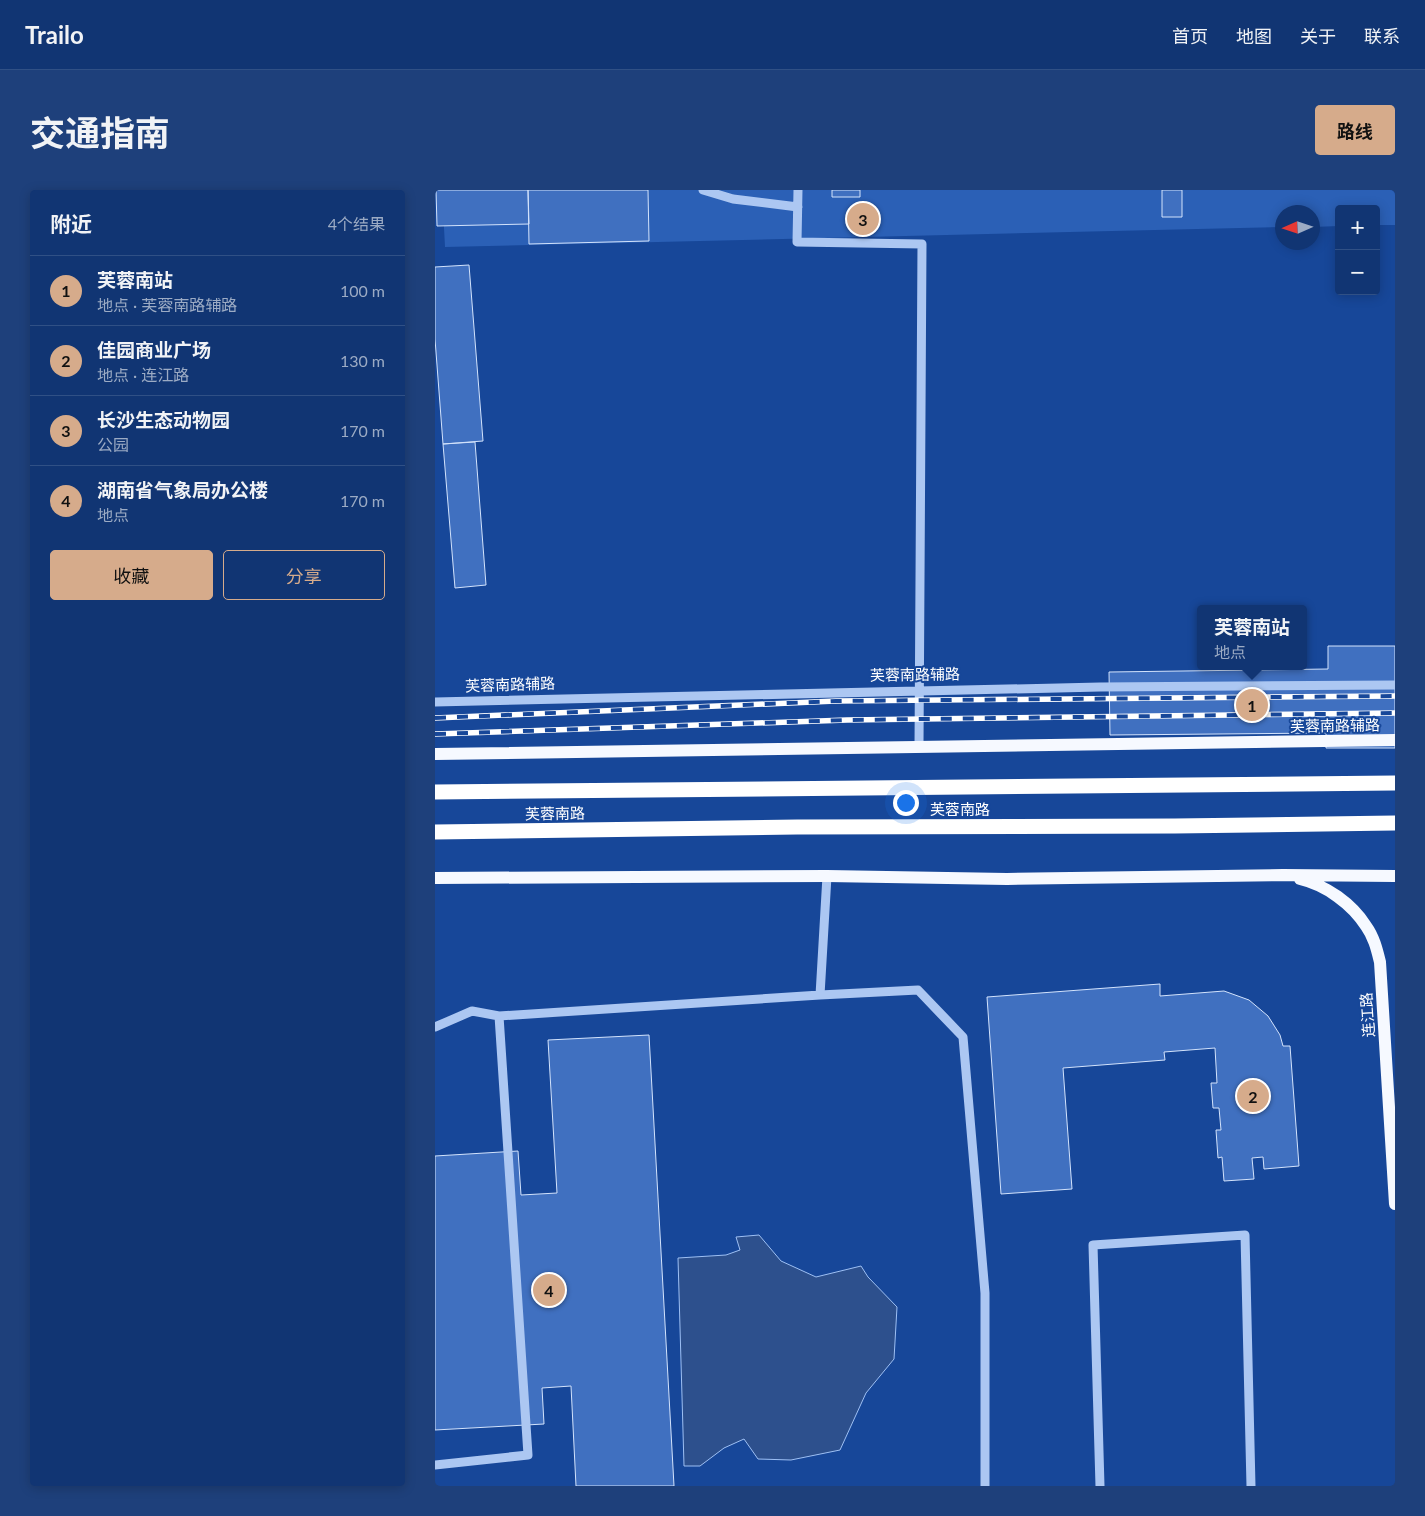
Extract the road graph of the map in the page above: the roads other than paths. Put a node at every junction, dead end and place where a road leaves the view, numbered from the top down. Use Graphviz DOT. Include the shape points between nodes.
graph roads {
  1 [pos="703,190"];
  2 [pos="798,190"];
  3 [pos="798,207"];
  4 [pos="1395,685"];
  5 [pos="919,690"];
  6 [pos="435,702"];
  7 [pos="1395,740"];
  8 [pos="919,746"];
  9 [pos="435,754"];
  10 [pos="1395,783"];
  11 [pos="435,792"];
  12 [pos="1395,823"];
  13 [pos="435,832"];
  14 [pos="1283,875"];
  15 [pos="827,876"];
  16 [pos="1395,876"];
  17 [pos="435,878"];
  18 [pos="820,996"];
  19 [pos="499,1016"];
  20 [pos="435,1027"];
  21 [pos="1395,1204"];
  22 [pos="435,1465"];
  23 [pos="985,1486"];
  24 [pos="1100,1486"];
  25 [pos="1251,1486"];
  1 -- 3 [label="street" via="733,199"];
  2 -- 3 [label="street"];
  3 -- 5 [label="street" via="797,242 922,244"];
  4 -- 5 [label="street, 芙蓉南路辅路"];
  5 -- 6 [label="street, 芙蓉南路辅路"];
  5 -- 8 [label="street"];
  7 -- 8 [label="main road, 芙蓉南路辅路"];
  8 -- 9 [label="main road, 芙蓉南路辅路"];
  10 -- 11 [label="highway, 芙蓉南路"];
  12 -- 13 [label="highway, 芙蓉南路"];
  14 -- 15 [label="main road" via="1007,879"];
  14 -- 16 [label="main road"];
  14 -- 21 [label="main road, 连江路" via="1309,881 1344,902 1367,926 1376,945 1380,962"];
  15 -- 17 [label="main road"];
  15 -- 18 [label="street"];
  18 -- 19 [label="street"];
  18 -- 23 [label="street" via="918,990 963,1037 985,1293"];
  19 -- 20 [label="street" via="472,1011"];
  19 -- 22 [label="street" via="529,1455"];
  24 -- 25 [label="street" via="1093,1244 1245,1235"];
}
